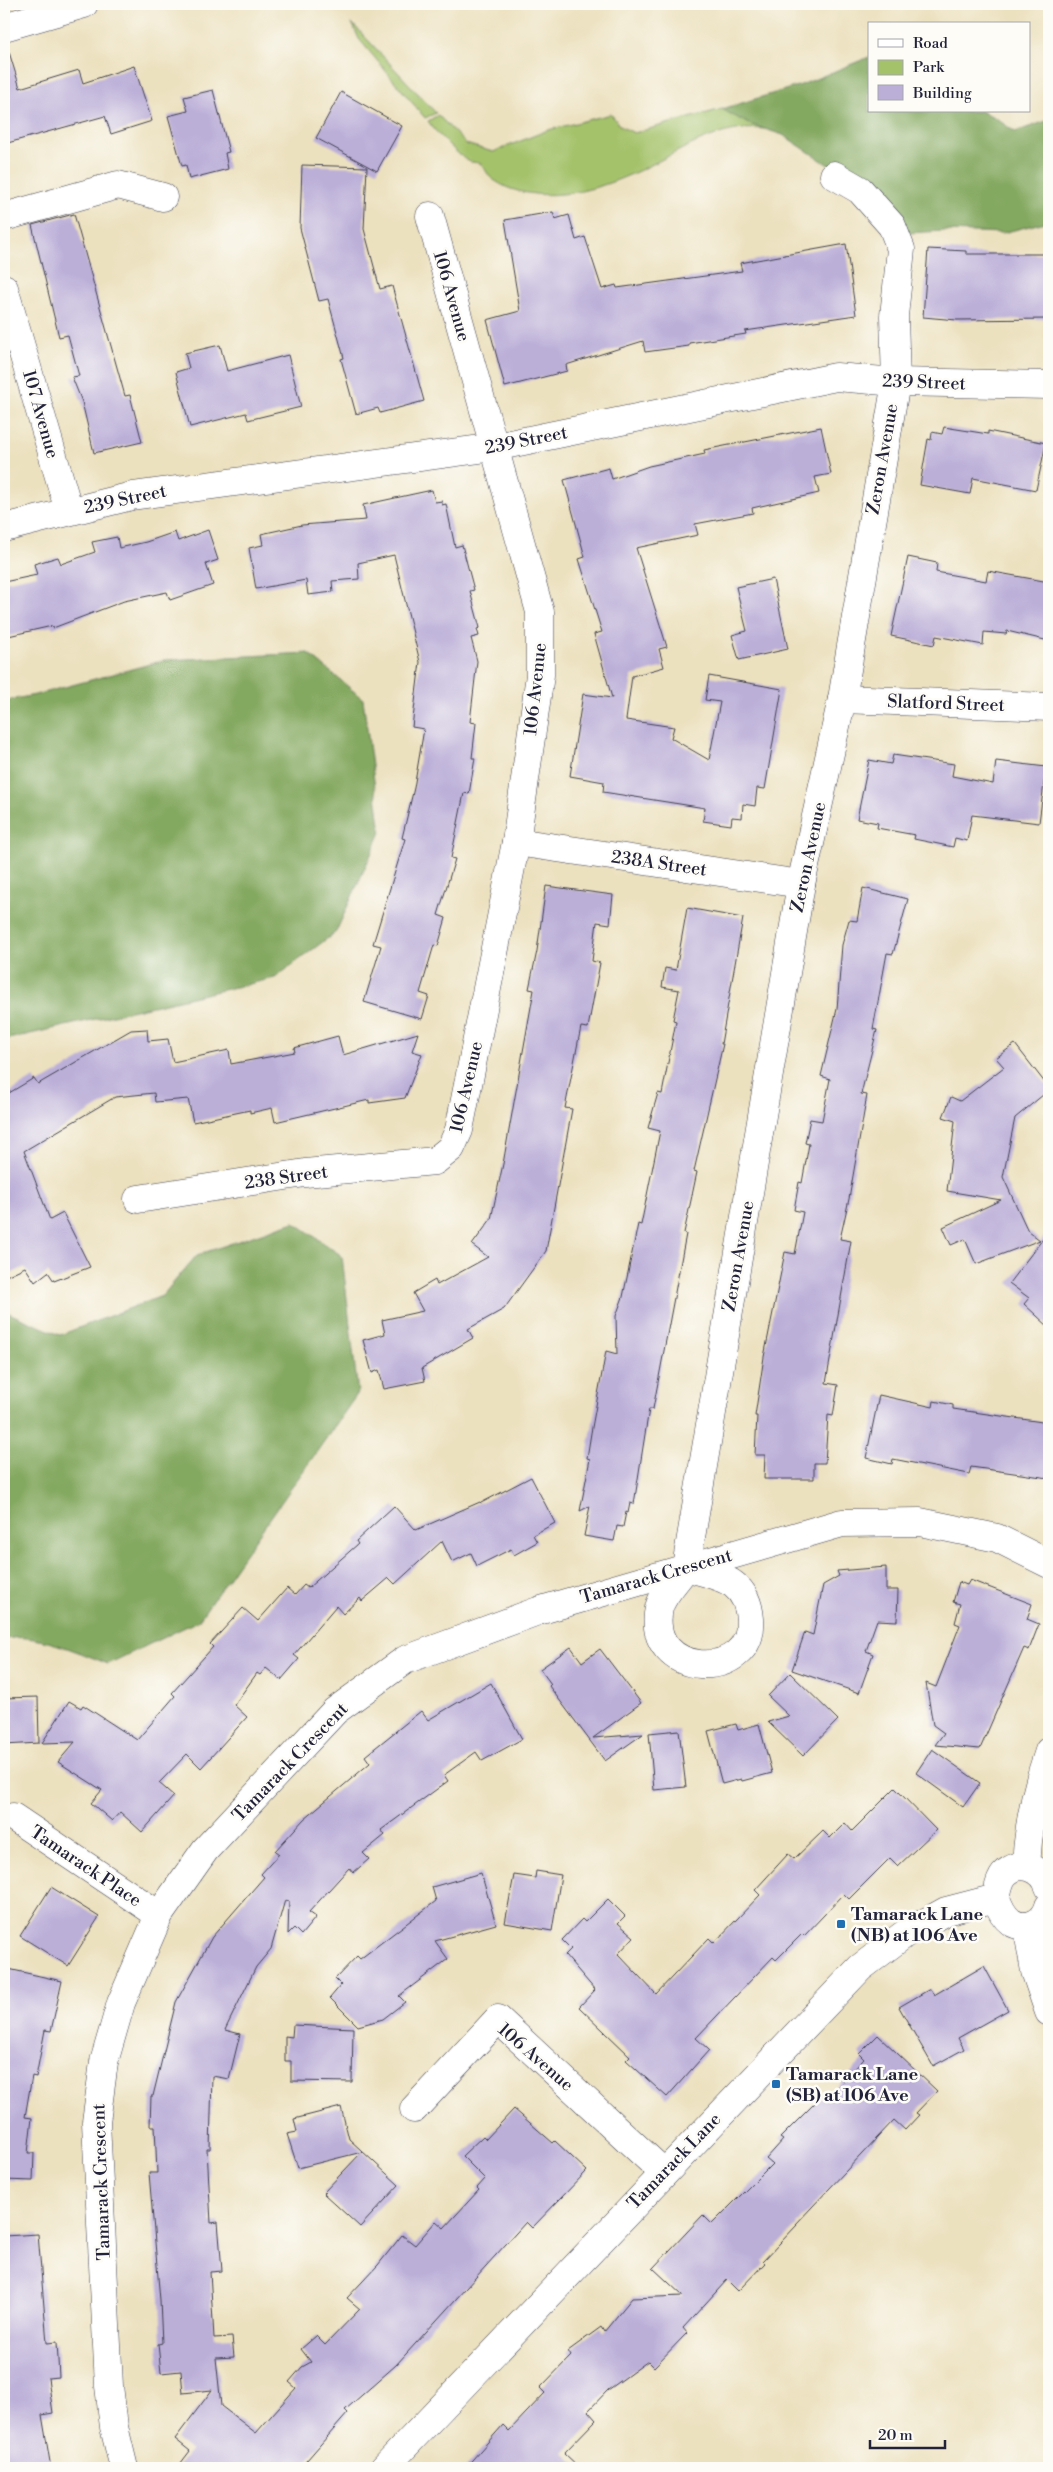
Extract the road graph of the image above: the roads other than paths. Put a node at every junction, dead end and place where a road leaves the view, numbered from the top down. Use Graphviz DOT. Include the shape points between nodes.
graph roads {
  1 [pos="84,4"];
  2 [pos="4,27"];
  3 [pos="834,175"];
  4 [pos="163,196"];
  5 [pos="430,216"];
  6 [pos="4,217"];
  7 [pos="4,288"];
  8 [pos="896,382"];
  9 [pos="1049,385"];
  10 [pos="495,447"];
  11 [pos="69,511"];
  12 [pos="4,528"];
  13 [pos="842,698"];
  14 [pos="1049,707"];
  15 [pos="516,842"];
  16 [pos="801,884"];
  17 [pos="435,1161"];
  18 [pos="138,1199"];
  19 [pos="1049,1564"];
  20 [pos="686,1567"];
  21 [pos="1049,1751"];
  22 [pos="14,1817"];
  23 [pos="1026,1866"];
  24 [pos="1049,1887"];
  25 [pos="996,1898"];
  26 [pos="1049,1906"];
  27 [pos="159,1915"];
  28 [pos="1027,1926"];
  29 [pos="1049,2012"];
  30 [pos="414,2109"];
  31 [pos="664,2172"];
  32 [pos="124,2468"];
  33 [pos="384,2468"];
  1 -- 2 [label="street"];
  3 -- 8 [label="street, Zeron Avenue" via="860,190 892,226 901,249 894,316"];
  4 -- 6 [label="street" via="118,186"];
  5 -- 10 [label="street, 106 Avenue"];
  7 -- 11 [label="street, 107 Avenue"];
  8 -- 9 [label="street, 239 Street"];
  8 -- 10 [label="street, 239 Street" via="836,377"];
  8 -- 13 [label="street, Zeron Avenue"];
  10 -- 11 [label="street, 239 Street" via="194,486"];
  10 -- 15 [label="street, 106 Avenue" via="540,612 540,676"];
  11 -- 12 [label="street, 239 Street"];
  13 -- 14 [label="street, Slatford Street"];
  13 -- 16 [label="street, Zeron Avenue"];
  15 -- 16 [label="street, 238A Street"];
  15 -- 17 [label="street, 106 Avenue" via="459,1130 451,1148"];
  16 -- 20 [label="street, Zeron Avenue"];
  17 -- 18 [label="street, 238 Street" via="305,1174"];
  19 -- 20 [label="street, Tamarack Crescent" via="997,1538 920,1522 842,1523"];
  20 -- 27 [label="street, Tamarack Crescent" via="538,1611 405,1660 335,1710 205,1850"];
  21 -- 23 [label="street" via="1034,1802"];
  22 -- 27 [label="street, Tamarack Place"];
  23 -- 24 [label="street" via="1039,1871 1047,1879"];
  23 -- 25 [label="street" via="1004,1875"];
  25 -- 28 [label="street" via="1012,1923"];
  25 -- 31 [label="street, Tamarack Lane" via="946,1911 869,1959"];
  26 -- 28 [label="street" via="1040,1921"];
  27 -- 32 [label="street, Tamarack Crescent" via="121,2004 104,2062 96,2122 109,2386"];
  28 -- 29 [label="street" via="1035,1971"];
  30 -- 31 [label="street, 106 Avenue" via="498,2019"];
  31 -- 33 [label="street, Tamarack Lane"];
}
